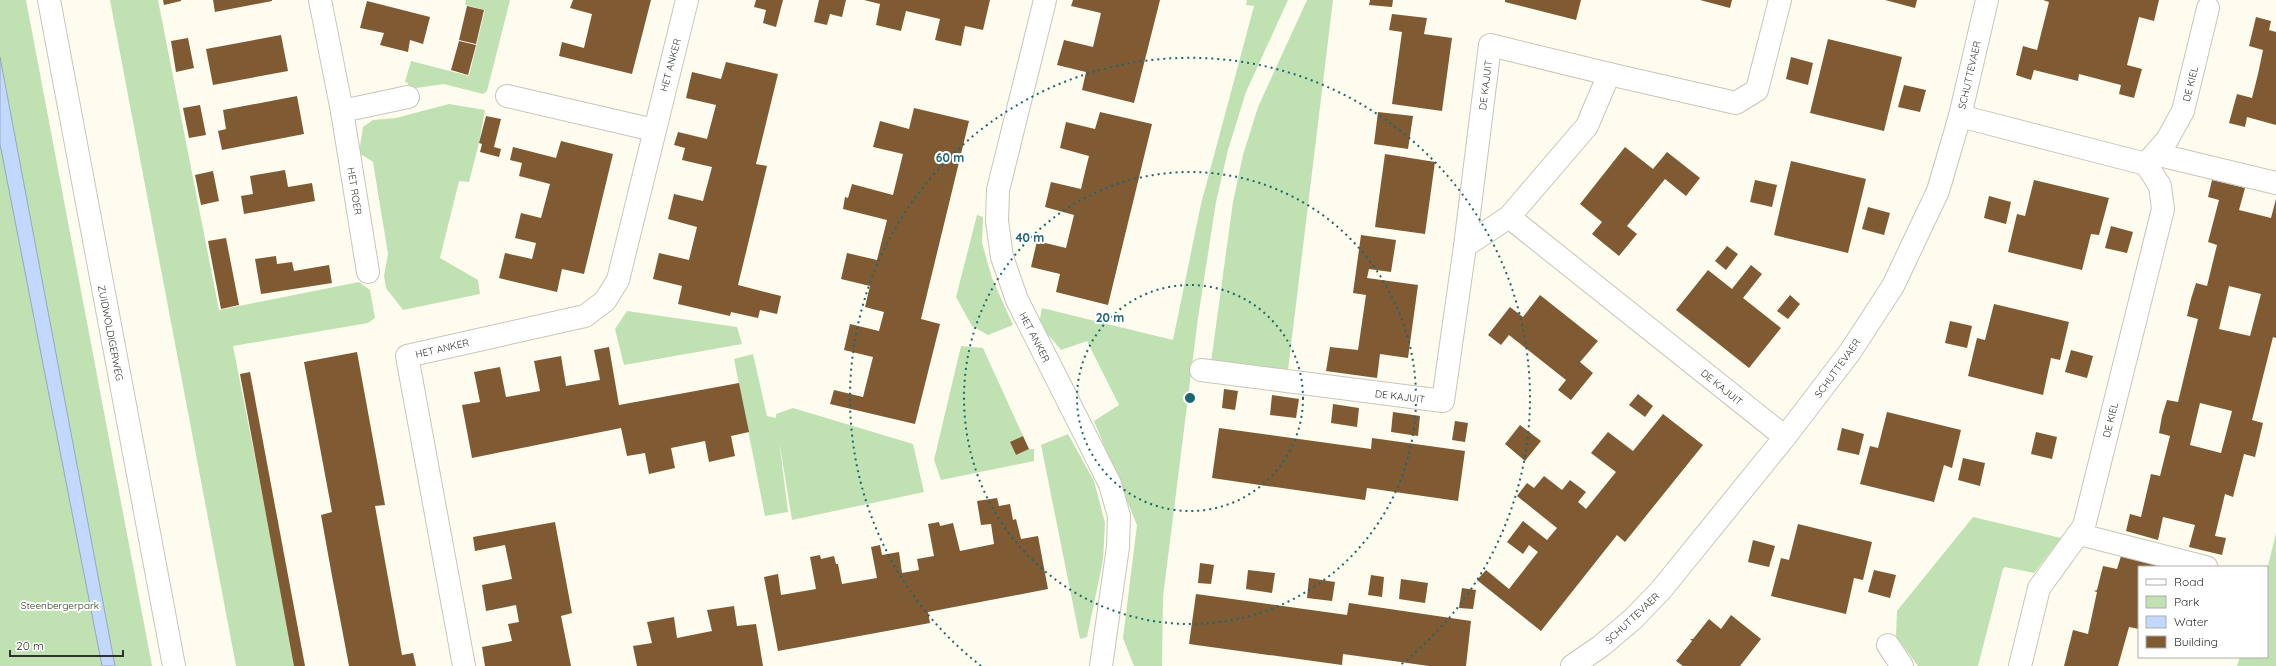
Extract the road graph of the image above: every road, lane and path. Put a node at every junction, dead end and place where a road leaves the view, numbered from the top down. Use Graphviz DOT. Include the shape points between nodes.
graph roads {
  1 [pos="49,0"];
  2 [pos="320,0"];
  3 [pos="687,0"];
  4 [pos="1045,0"];
  5 [pos="1780,0"];
  6 [pos="1987,0"];
  7 [pos="2208,8"];
  8 [pos="1609,74"];
  9 [pos="408,96"];
  10 [pos="507,96"];
  11 [pos="342,111"];
  12 [pos="1960,116"];
  13 [pos="654,130"];
  14 [pos="2151,159"];
  15 [pos="2276,184"];
  16 [pos="1509,217"];
  17 [pos="1465,246"];
  18 [pos="368,272"];
  19 [pos="1201,370"];
  20 [pos="1784,437"];
  21 [pos="2078,534"];
  22 [pos="2203,566"];
  23 [pos="1888,645"];
  24 [pos="174,666"];
  25 [pos="464,666"];
  26 [pos="1101,666"];
  27 [pos="1572,666"];
  28 [pos="1902,666"];
  29 [pos="2020,666"];
  1 -- 24 [label="street, ZUIDWOLDIGERWEG"];
  2 -- 11 [label="street, HET ROER"];
  3 -- 13 [label="street, HET ANKER"];
  4 -- 26 [label="street, HET ANKER" via="998,190 997,221 1002,257 1017,300 1110,484 1119,516 1118,547"];
  5 -- 8 [label="street, DE KAJUIT" via="1757,90 1736,103"];
  6 -- 12 [label="street, SCHUTTEVAER"];
  7 -- 14 [label="street, DE KIEL" via="2183,110 2167,140"];
  8 -- 16 [label="street" via="1587,126"];
  8 -- 17 [label="street, DE KAJUIT" via="1490,45"];
  9 -- 11 [label="street"];
  10 -- 13 [label="street"];
  11 -- 18 [label="street, HET ROER"];
  12 -- 14 [label="street"];
  12 -- 20 [label="street, SCHUTTEVAER" via="1938,191 1893,286 1850,352"];
  13 -- 25 [label="street, HET ANKER" via="618,280 605,301 585,316 407,356"];
  14 -- 15 [label="street"];
  14 -- 21 [label="street, DE KIEL" via="2160,186 2163,209 2084,526"];
  16 -- 17 [label="street"];
  16 -- 20 [label="street, DE KAJUIT"];
  17 -- 19 [label="street, DE KAJUIT" via="1443,401"];
  20 -- 27 [label="street, SCHUTTEVAER" via="1661,590 1633,619"];
  21 -- 22 [label="lane"];
  21 -- 29 [label="street, DE KIEL" via="2040,588"];
  23 -- 28 [label="street"];
}
